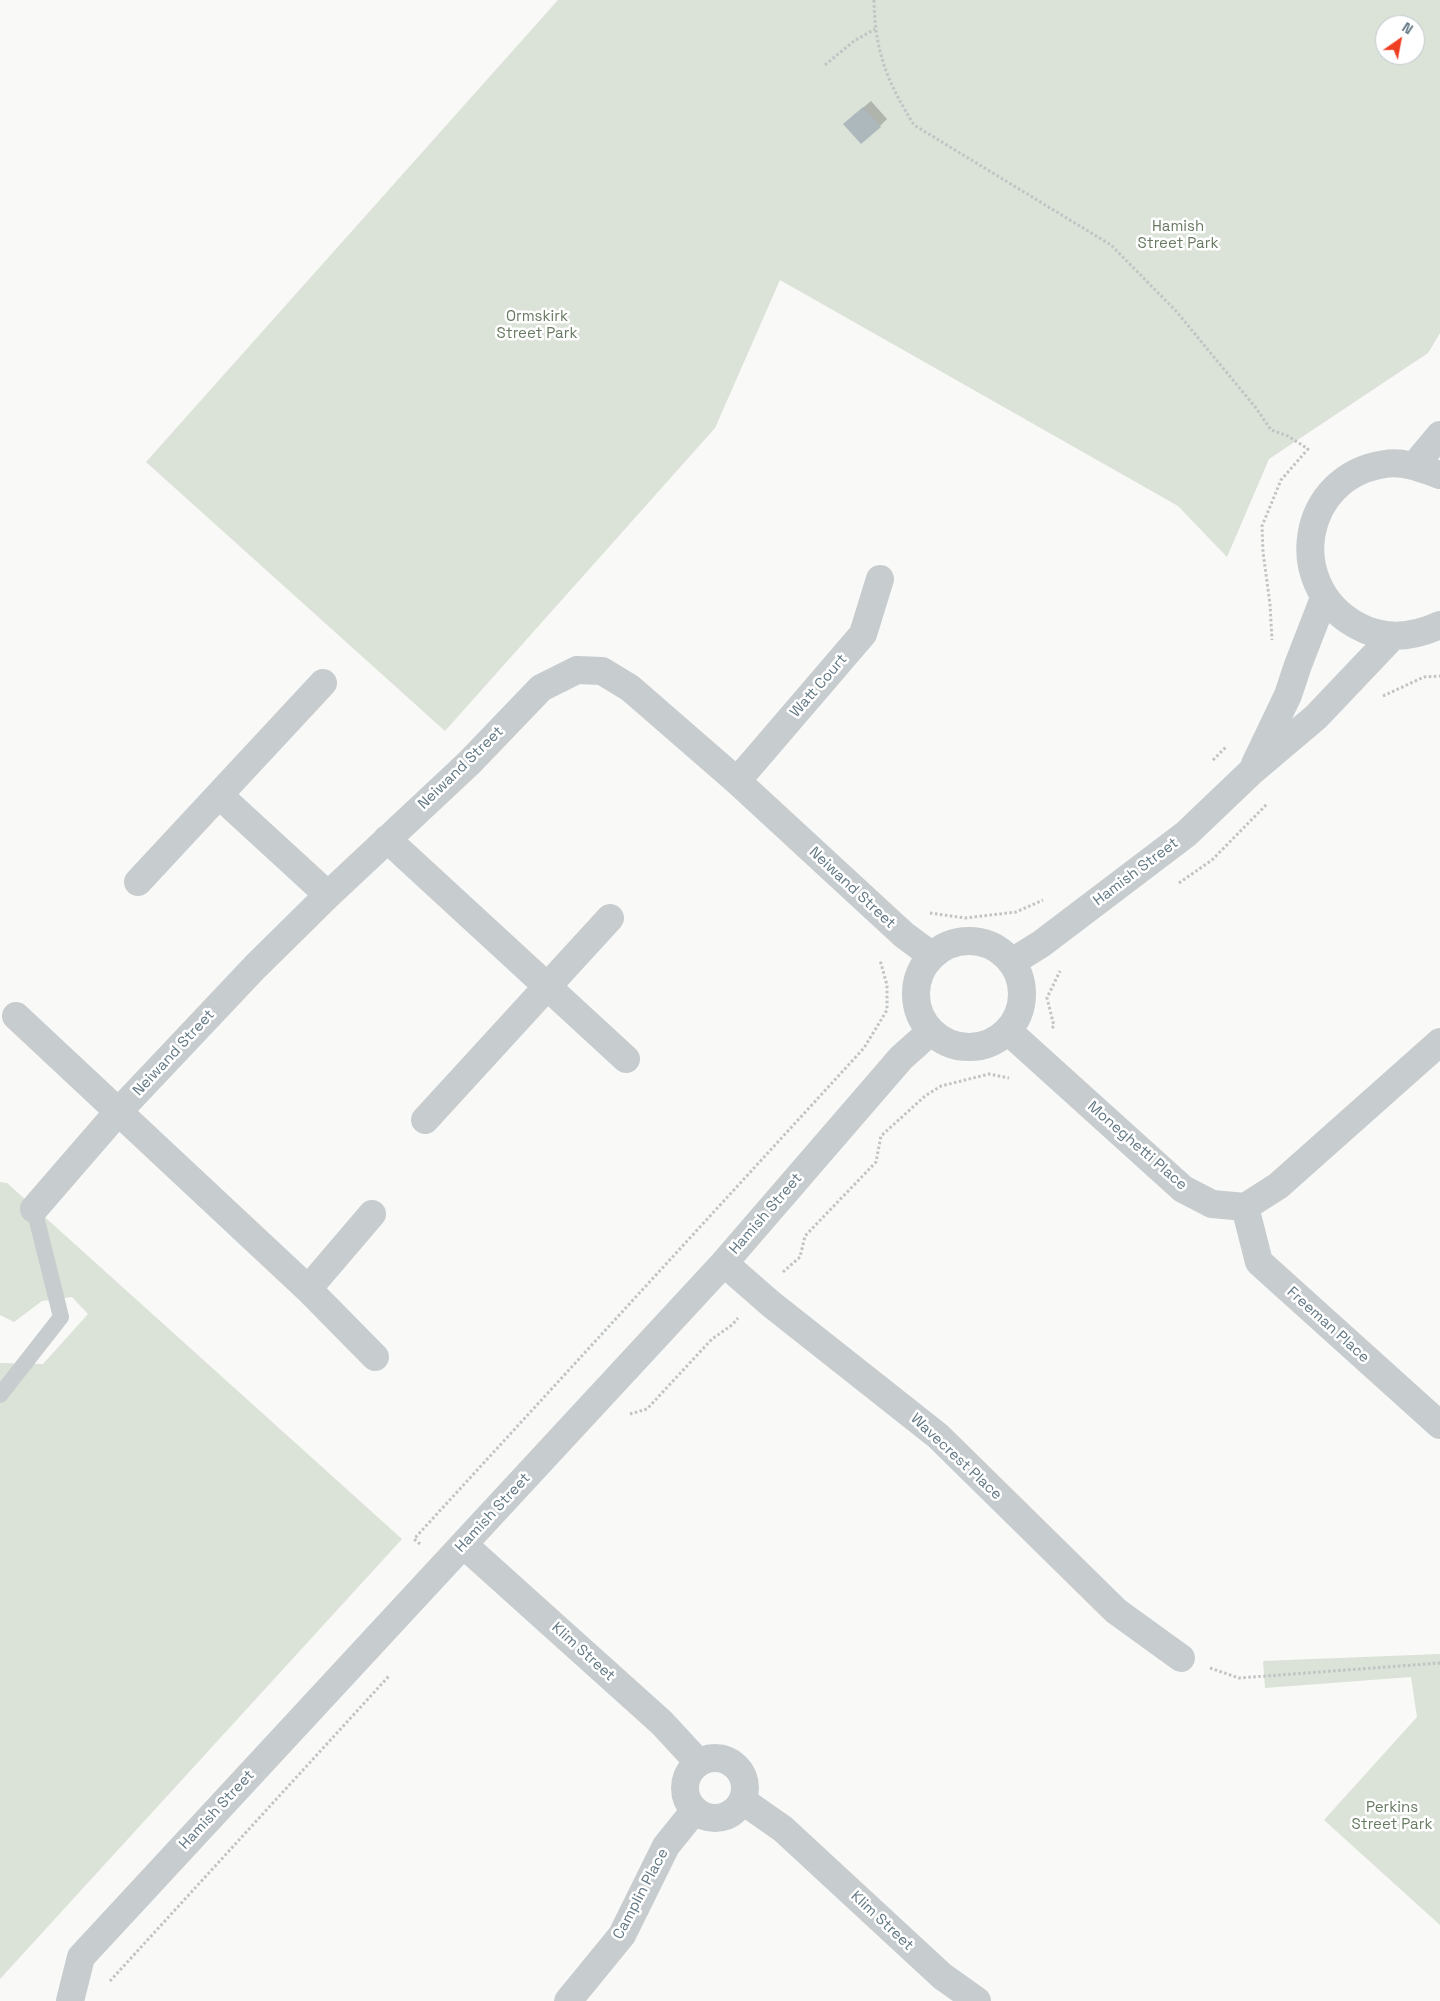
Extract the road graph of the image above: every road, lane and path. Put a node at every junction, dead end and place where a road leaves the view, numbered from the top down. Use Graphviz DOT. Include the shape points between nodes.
graph roads {
  1 [pos="874,0"];
  2 [pos="876,29"];
  3 [pos="825,65"];
  4 [pos="1440,435"];
  5 [pos="1415,466"];
  6 [pos="1440,475"];
  7 [pos="880,579"];
  8 [pos="1324,598"];
  9 [pos="1440,625"];
  10 [pos="1392,637"];
  11 [pos="1272,649"];
  12 [pos="323,683"];
  13 [pos="1231,741"];
  14 [pos="1211,762"];
  15 [pos="1251,772"];
  16 [pos="736,781"];
  17 [pos="219,795"];
  18 [pos="388,839"];
  19 [pos="138,882"];
  20 [pos="328,895"];
  21 [pos="1043,899"];
  22 [pos="926,912"];
  23 [pos="610,918"];
  24 [pos="931,955"];
  25 [pos="880,960"];
  26 [pos="1012,962"];
  27 [pos="548,986"];
  28 [pos="16,1016"];
  29 [pos="1008,1031"];
  30 [pos="930,1032"];
  31 [pos="1440,1042"];
  32 [pos="626,1060"];
  33 [pos="1010,1078"];
  34 [pos="118,1112"];
  35 [pos="425,1120"];
  36 [pos="1245,1207"];
  37 [pos="34,1209"];
  38 [pos="372,1214"];
  39 [pos="724,1263"];
  40 [pos="781,1274"];
  41 [pos="308,1289"];
  42 [pos="741,1314"];
  43 [pos="375,1356"];
  44 [pos="0,1395"];
  45 [pos="622,1416"];
  46 [pos="1440,1426"];
  47 [pos="464,1545"];
  48 [pos="444,1566"];
  49 [pos="1181,1658"];
  50 [pos="1440,1664"];
  51 [pos="390,1676"];
  52 [pos="698,1762"];
  53 [pos="743,1801"];
  54 [pos="695,1810"];
  55 [pos="108,1984"];
  56 [pos="70,2001"];
  57 [pos="568,2001"];
  58 [pos="977,2001"];
  1 -- 2 [label="path"];
  2 -- 3 [label="path" via="854,41"];
  2 -- 11 [label="path" via="885,73 914,126 1111,245 1176,311 1256,408 1270,430 1288,436 1308,449 1281,480 1262,526"];
  4 -- 5 [label="street"];
  5 -- 6 [label="street"];
  5 -- 8 [label="street" via="1385,464 1357,472 1334,489 1317,514 1310,542 1312,571"];
  7 -- 16 [label="street, Watt Court" via="863,634"];
  8 -- 10 [label="street" via="1342,618 1366,631"];
  8 -- 15 [label="street, Hamish Street" via="1288,695"];
  9 -- 10 [label="street" via="1417,634"];
  10 -- 15 [label="street, Hamish Street" via="1316,717"];
  12 -- 17 [label="street"];
  13 -- 14 [label="path"];
  15 -- 26 [label="street, Hamish Street" via="1186,834 1041,944"];
  16 -- 18 [label="street, Neiwand Street" via="630,688 602,671 577,670 541,688 469,763"];
  16 -- 24 [label="street, Neiwand Street" via="904,935"];
  17 -- 19 [label="street"];
  17 -- 20 [label="street"];
  18 -- 20 [label="street, Neiwand Street"];
  18 -- 27 [label="street"];
  20 -- 34 [label="street, Neiwand Street"];
  21 -- 22 [label="path" via="1016,912 966,918"];
  23 -- 27 [label="street"];
  24 -- 26 [label="street" via="946,945 982,942 999,949"];
  24 -- 30 [label="street" via="921,969 915,1002"];
  25 -- 48 [label="path" via="887,985 887,1010 864,1048 414,1539"];
  26 -- 29 [label="street" via="1020,979 1023,997 1018,1015"];
  27 -- 32 [label="street"];
  27 -- 35 [label="street"];
  28 -- 34 [label="street"];
  29 -- 30 [label="street" via="995,1041 978,1047 944,1042"];
  29 -- 36 [label="street, Moneghetti Place" via="1183,1189 1212,1204"];
  30 -- 39 [label="street, Hamish Street" via="902,1058"];
  31 -- 36 [label="street" via="1278,1186"];
  33 -- 40 [label="path" via="989,1074 941,1086 925,1096 881,1136 876,1162 805,1236 800,1257"];
  34 -- 37 [label="street, Neiwand Street"];
  34 -- 41 [label="street"];
  36 -- 46 [label="street, Freeman Place" via="1258,1262"];
  37 -- 44 [label="lane" via="61,1317"];
  38 -- 41 [label="street"];
  39 -- 47 [label="street, Hamish Street"];
  39 -- 49 [label="street, Wavecrest Place" via="938,1436 1116,1610"];
  41 -- 43 [label="street"];
  42 -- 45 [label="path" via="712,1339 647,1409"];
  47 -- 48 [label="street, Hamish Street"];
  47 -- 52 [label="street, Klim Street" via="662,1722"];
  48 -- 56 [label="street, Hamish Street" via="81,1958"];
  49 -- 50 [label="path" via="1239,1678"];
  51 -- 55 [label="path"];
  52 -- 53 [label="street" via="717,1757 735,1765 745,1782"];
  52 -- 54 [label="street" via="687,1776 685,1786 685,1794"];
  53 -- 54 [label="street" via="730,1815 721,1818 703,1816"];
  53 -- 58 [label="street, Klim Street" via="782,1829 942,1976"];
  54 -- 57 [label="street, Camplin Place" via="666,1846 622,1935"];
}
